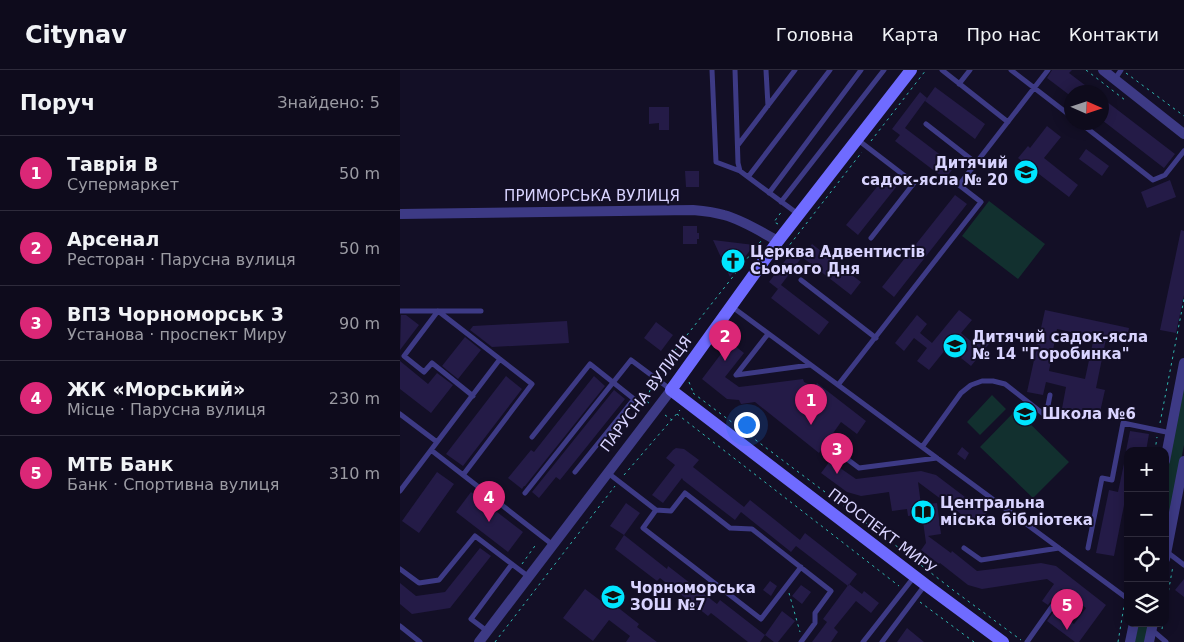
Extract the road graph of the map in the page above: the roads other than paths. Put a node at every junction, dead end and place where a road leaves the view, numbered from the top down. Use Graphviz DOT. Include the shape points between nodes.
graph roads {
  1 [pos="712,70"];
  2 [pos="735,70"];
  3 [pos="766,70"];
  4 [pos="795,70"];
  5 [pos="830,70"];
  6 [pos="861,70"];
  7 [pos="884,70"];
  8 [pos="911,70"];
  9 [pos="942,70"];
  10 [pos="970,70"];
  11 [pos="1011,70"];
  12 [pos="1048,70"];
  13 [pos="1103,70"];
  14 [pos="1122,70"];
  15 [pos="1115,79"];
  16 [pos="959,84"];
  17 [pos="1034,88"];
  18 [pos="768,106"];
  19 [pos="1064,111"];
  20 [pos="1008,122"];
  21 [pos="926,124"];
  22 [pos="1089,130"];
  23 [pos="1184,134"];
  24 [pos="862,143"];
  25 [pos="738,146"];
  26 [pos="1184,151"];
  27 [pos="976,163"];
  28 [pos="740,171"];
  29 [pos="748,177"];
  30 [pos="768,193"];
  31 [pos="784,203"];
  32 [pos="400,214"];
  33 [pos="798,214"];
  34 [pos="871,238"];
  35 [pos="778,241"];
  36 [pos="801,280"];
  37 [pos="731,306"];
  38 [pos="400,311"];
  39 [pos="438,311"];
  40 [pos="481,311"];
  41 [pos="768,334"];
  42 [pos="876,338"];
  43 [pos="500,359"];
  44 [pos="1184,362"];
  45 [pos="811,365"];
  46 [pos="613,382"];
  47 [pos="838,385"];
  48 [pos="671,390"];
  49 [pos="1050,395"];
  50 [pos="473,396"];
  51 [pos="400,414"];
  52 [pos="1171,433"];
  53 [pos="532,437"];
  54 [pos="437,442"];
  55 [pos="922,447"];
  56 [pos="1168,447"];
  57 [pos="431,450"];
  58 [pos="843,456"];
  59 [pos="937,458"];
  60 [pos="1184,461"];
  61 [pos="575,472"];
  62 [pos="608,473"];
  63 [pos="463,475"];
  64 [pos="1182,480"];
  65 [pos="400,491"];
  66 [pos="524,493"];
  67 [pos="656,510"];
  68 [pos="1169,541"];
  69 [pos="554,545"];
  70 [pos="964,548"];
  71 [pos="1059,548"];
  72 [pos="1088,548"];
  73 [pos="1169,557"];
  74 [pos="512,564"];
  75 [pos="1184,565"];
  76 [pos="800,567"];
  77 [pos="400,569"];
  78 [pos="914,576"];
  79 [pos="529,577"];
  80 [pos="926,585"];
  81 [pos="1124,596"];
  82 [pos="1056,601"];
  83 [pos="400,626"];
  84 [pos="1133,627"];
  85 [pos="1152,627"];
  86 [pos="487,631"];
  87 [pos="802,641"];
  88 [pos="420,642"];
  89 [pos="479,642"];
  90 [pos="863,642"];
  91 [pos="883,642"];
  92 [pos="1003,642"];
  93 [pos="1025,642"];
  94 [pos="1130,642"];
  95 [pos="1149,642"];
  96 [pos="1166,642"];
  1 -- 28 [label="lane" via="716,162"];
  2 -- 25 [label="lane"];
  3 -- 18 [label="lane"];
  4 -- 18 [label="lane"];
  5 -- 29 [label="lane"];
  6 -- 30 [label="lane"];
  7 -- 31 [label="lane"];
  8 -- 24 [label="street, ПАРУСНА ВУЛИЦЯ"];
  9 -- 16 [label="lane"];
  10 -- 16 [label="lane"];
  11 -- 17 [label="lane"];
  12 -- 17 [label="lane"];
  13 -- 15 [label="street"];
  14 -- 15 [label="lane"];
  15 -- 23 [label="street"];
  16 -- 20 [label="lane"];
  17 -- 19 [label="lane"];
  17 -- 20 [label="lane"];
  18 -- 25 [label="lane"];
  20 -- 27 [label="lane"];
  21 -- 27 [label="lane"];
  22 -- 26 [label="lane" via="1153,180 1165,175"];
  24 -- 33 [label="street, ПАРУСНА ВУЛИЦЯ"];
  24 -- 34 [label="lane" via="914,184"];
  25 -- 28 [label="lane"];
  27 -- 42 [label="lane" via="959,185 981,202"];
  28 -- 29 [label="lane"];
  29 -- 30 [label="lane"];
  30 -- 31 [label="lane"];
  31 -- 33 [label="lane"];
  32 -- 35 [label="street, ПРИМОРСЬКА ВУЛИЦЯ" via="693,210 726,215"];
  33 -- 35 [label="street, ПАРУСНА ВУЛИЦЯ" via="791,234"];
  35 -- 37 [label="street, ПАРУСНА ВУЛИЦЯ"];
  36 -- 42 [label="lane"];
  37 -- 41 [label="lane"];
  37 -- 48 [label="street, ПАРУСНА ВУЛИЦЯ"];
  38 -- 39 [label="lane"];
  39 -- 40 [label="lane"];
  39 -- 43 [label="lane"];
  39 -- 50 [label="lane" via="404,356 424,372 432,363"];
  41 -- 45 [label="lane"];
  41 -- 45 [label="lane" via="736,375"];
  42 -- 47 [label="lane"];
  43 -- 50 [label="lane"];
  43 -- 63 [label="lane" via="532,384"];
  44 -- 52 [label="street"];
  45 -- 47 [label="lane"];
  46 -- 48 [label="lane" via="631,360"];
  46 -- 53 [label="lane" via="590,364"];
  46 -- 61 [label="lane" via="634,399"];
  46 -- 66 [label="lane"];
  47 -- 55 [label="lane"];
  48 -- 62 [label="street, ПАРУСНА ВУЛИЦЯ"];
  48 -- 78 [label="street, ПРОСПЕКТ МИРУ" via="690,397"];
  49 -- 55 [label="lane" via="1046,416 1005,384 982,381 971,385 961,392"];
  50 -- 54 [label="lane"];
  51 -- 54 [label="lane"];
  52 -- 56 [label="street"];
  52 -- 72 [label="lane" via="1123,423 1112,480 1102,478"];
  54 -- 57 [label="lane"];
  55 -- 59 [label="lane"];
  57 -- 63 [label="lane"];
  57 -- 65 [label="lane"];
  58 -- 59 [label="lane" via="859,468"];
  59 -- 71 [label="lane"];
  60 -- 64 [label="street"];
  62 -- 67 [label="lane"];
  62 -- 69 [label="street, ПАРУСНА ВУЛИЦЯ"];
  63 -- 69 [label="lane"];
  64 -- 68 [label="street"];
  67 -- 76 [label="lane" via="671,511 685,493 730,528 752,529"];
  67 -- 76 [label="lane" via="643,528 761,619"];
  69 -- 79 [label="street, ПАРУСНА ВУЛИЦЯ"];
  70 -- 71 [label="lane" via="981,560"];
  71 -- 81 [label="lane"];
  73 -- 75 [label="lane"];
  74 -- 77 [label="lane" via="475,536 439,580 420,583"];
  74 -- 79 [label="lane"];
  74 -- 86 [label="lane" via="471,619"];
  76 -- 87 [label="lane" via="832,591 815,613 815,623"];
  78 -- 80 [label="street, ПРОСПЕКТ МИРУ"];
  78 -- 90 [label="lane"];
  79 -- 86 [label="street, ПАРУСНА ВУЛИЦЯ"];
  80 -- 91 [label="lane"];
  80 -- 92 [label="street, ПРОСПЕКТ МИРУ"];
  82 -- 93 [label="lane"];
  83 -- 88 [label="lane"];
  84 -- 94 [label="street"];
  85 -- 95 [label="street"];
  85 -- 96 [label="lane"];
  86 -- 89 [label="street, ПАРУСНА ВУЛИЦЯ"];
}
